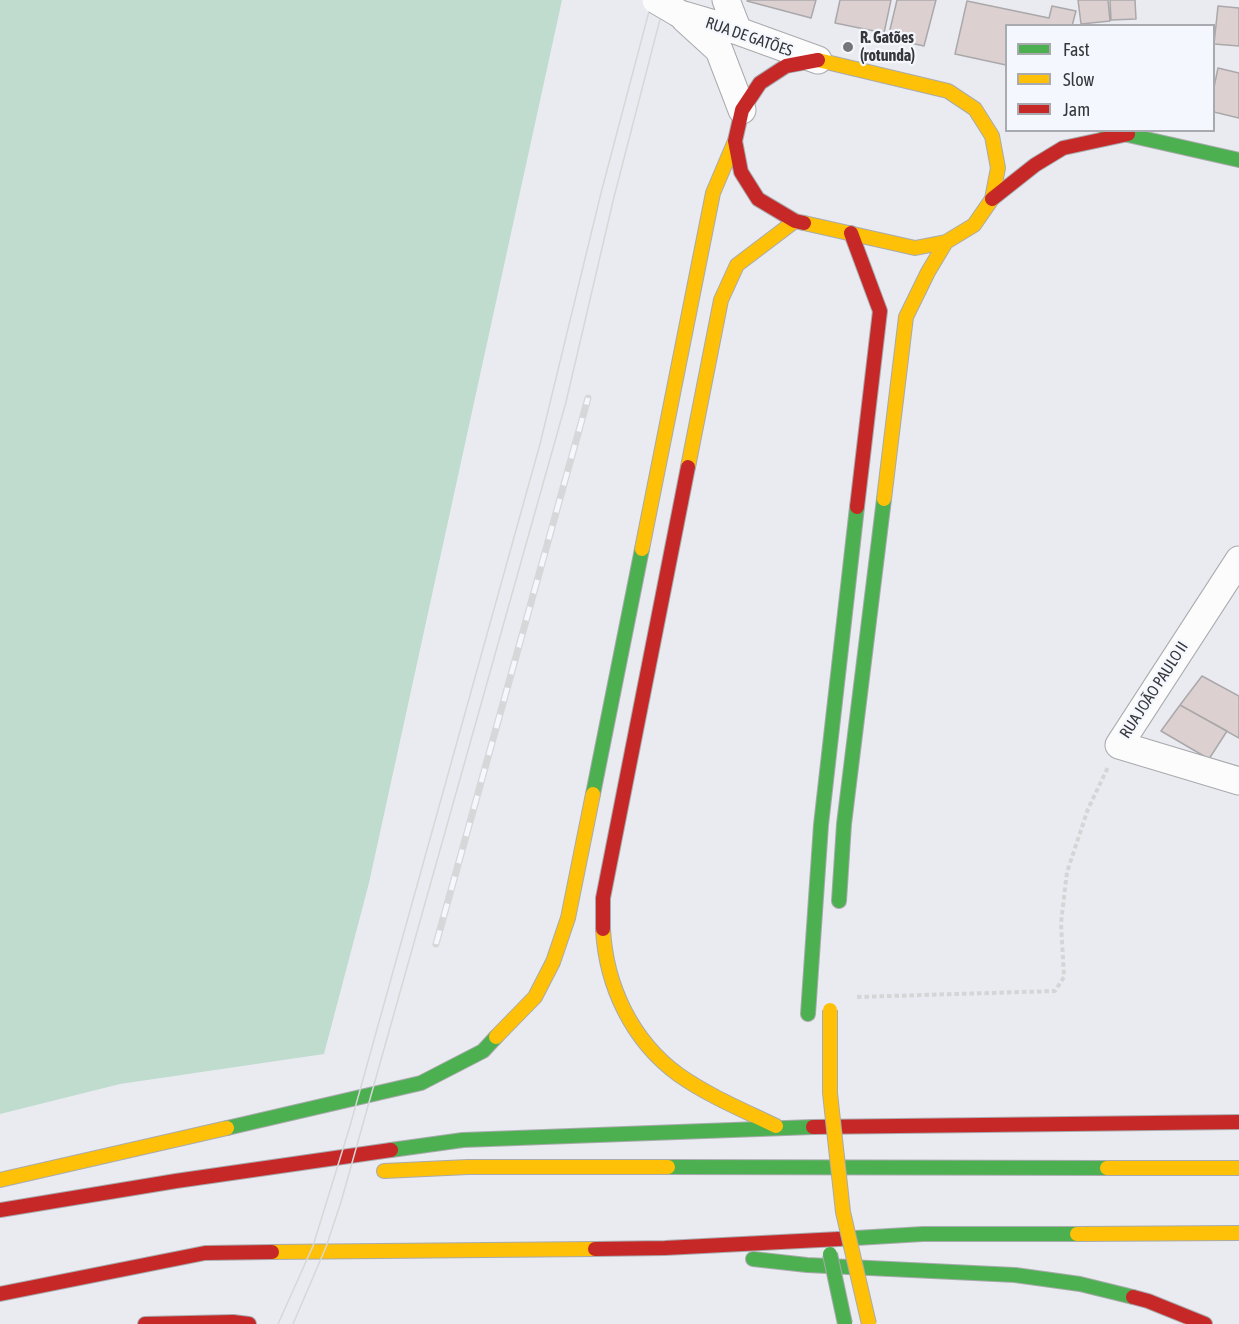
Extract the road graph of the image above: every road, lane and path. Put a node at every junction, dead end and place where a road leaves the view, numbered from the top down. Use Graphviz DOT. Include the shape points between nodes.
graph roads {
  1 [pos="656,0"];
  2 [pos="726,0"];
  3 [pos="680,14"];
  4 [pos="738,31"];
  5 [pos="818,60"];
  6 [pos="742,110"];
  7 [pos="975,110"];
  8 [pos="995,113"];
  9 [pos="1117,132"];
  10 [pos="1128,134"];
  11 [pos="735,141"];
  12 [pos="1239,160"];
  13 [pos="992,199"];
  14 [pos="795,221"];
  15 [pos="851,233"];
  16 [pos="946,242"];
  17 [pos="1239,560"];
  18 [pos="1119,745"];
  19 [pos="1239,781"];
  20 [pos="837,915"];
  21 [pos="831,994"];
  22 [pos="808,1020"];
  23 [pos="811,1118"];
  24 [pos="1239,1122"];
  25 [pos="778,1127"];
  26 [pos="1239,1168"];
  27 [pos="375,1171"];
  28 [pos="328,1173"];
  29 [pos="0,1180"];
  30 [pos="176,1180"];
  31 [pos="818,1183"];
  32 [pos="0,1210"];
  33 [pos="824,1227"];
  34 [pos="1239,1233"];
  35 [pos="665,1248"];
  36 [pos="0,1294"];
  37 [pos="145,1324"];
  38 [pos="249,1324"];
  39 [pos="845,1324"];
  40 [pos="869,1324"];
  41 [pos="1205,1324"];
  1 -- 3 [label="street, RUA DE GATÕES, bridge"];
  2 -- 4 [label="street"];
  3 -- 4 [label="street, RUA DE GATÕES"];
  3 -- 6 [label="street, RUA DE GATÕES" via="719,50"];
  4 -- 5 [label="street, RUA DE GATÕES"];
  5 -- 6 [label="main road" via="786,66 760,83"];
  5 -- 7 [label="main road" via="948,91"];
  6 -- 11 [label="main road"];
  7 -- 8 [label="main road"];
  7 -- 13 [label="main road" via="992,136 998,168"];
  9 -- 10 [label="main road"];
  10 -- 12 [label="main road"];
  10 -- 13 [label="main road" via="1063,148"];
  11 -- 14 [label="main road" via="741,172 758,199"];
  11 -- 29 [label="main road" via="713,193 568,918 536,997 483,1051 421,1083"];
  13 -- 16 [label="main road" via="974,225"];
  14 -- 15 [label="main road"];
  14 -- 25 [label="main road" via="737,265 721,300 603,898 611,980 623,1012 645,1043 666,1065 698,1087"];
  15 -- 16 [label="main road" via="915,248"];
  15 -- 22 [label="main road" via="880,311 821,825"];
  16 -- 20 [label="main road" via="906,317 844,824"];
  17 -- 18 [label="street, RUA JOÃO PAULO II"];
  18 -- 19 [label="street, RUA JOÃO PAULO II"];
  18 -- 21 [label="path" via="1088,809 1067,872 1061,923 1064,978 1055,991 854,997"];
  21 -- 40 [label="main road, bridge" via="830,1094 842,1200"];
  23 -- 31 [label="main road"];
  24 -- 25 [label="main road"];
  25 -- 30 [label="main road" via="463,1140"];
  26 -- 27 [label="main road" via="468,1167"];
  28 -- 30 [label="main road"];
  30 -- 32 [label="main road"];
  33 -- 39 [label="main road, bridge"];
  34 -- 35 [label="main road" via="923,1234"];
  35 -- 36 [label="main road" via="205,1253"];
  35 -- 41 [label="main road" via="807,1265 1015,1275 1080,1284 1148,1302"];
  37 -- 38 [label="main road"];
}
